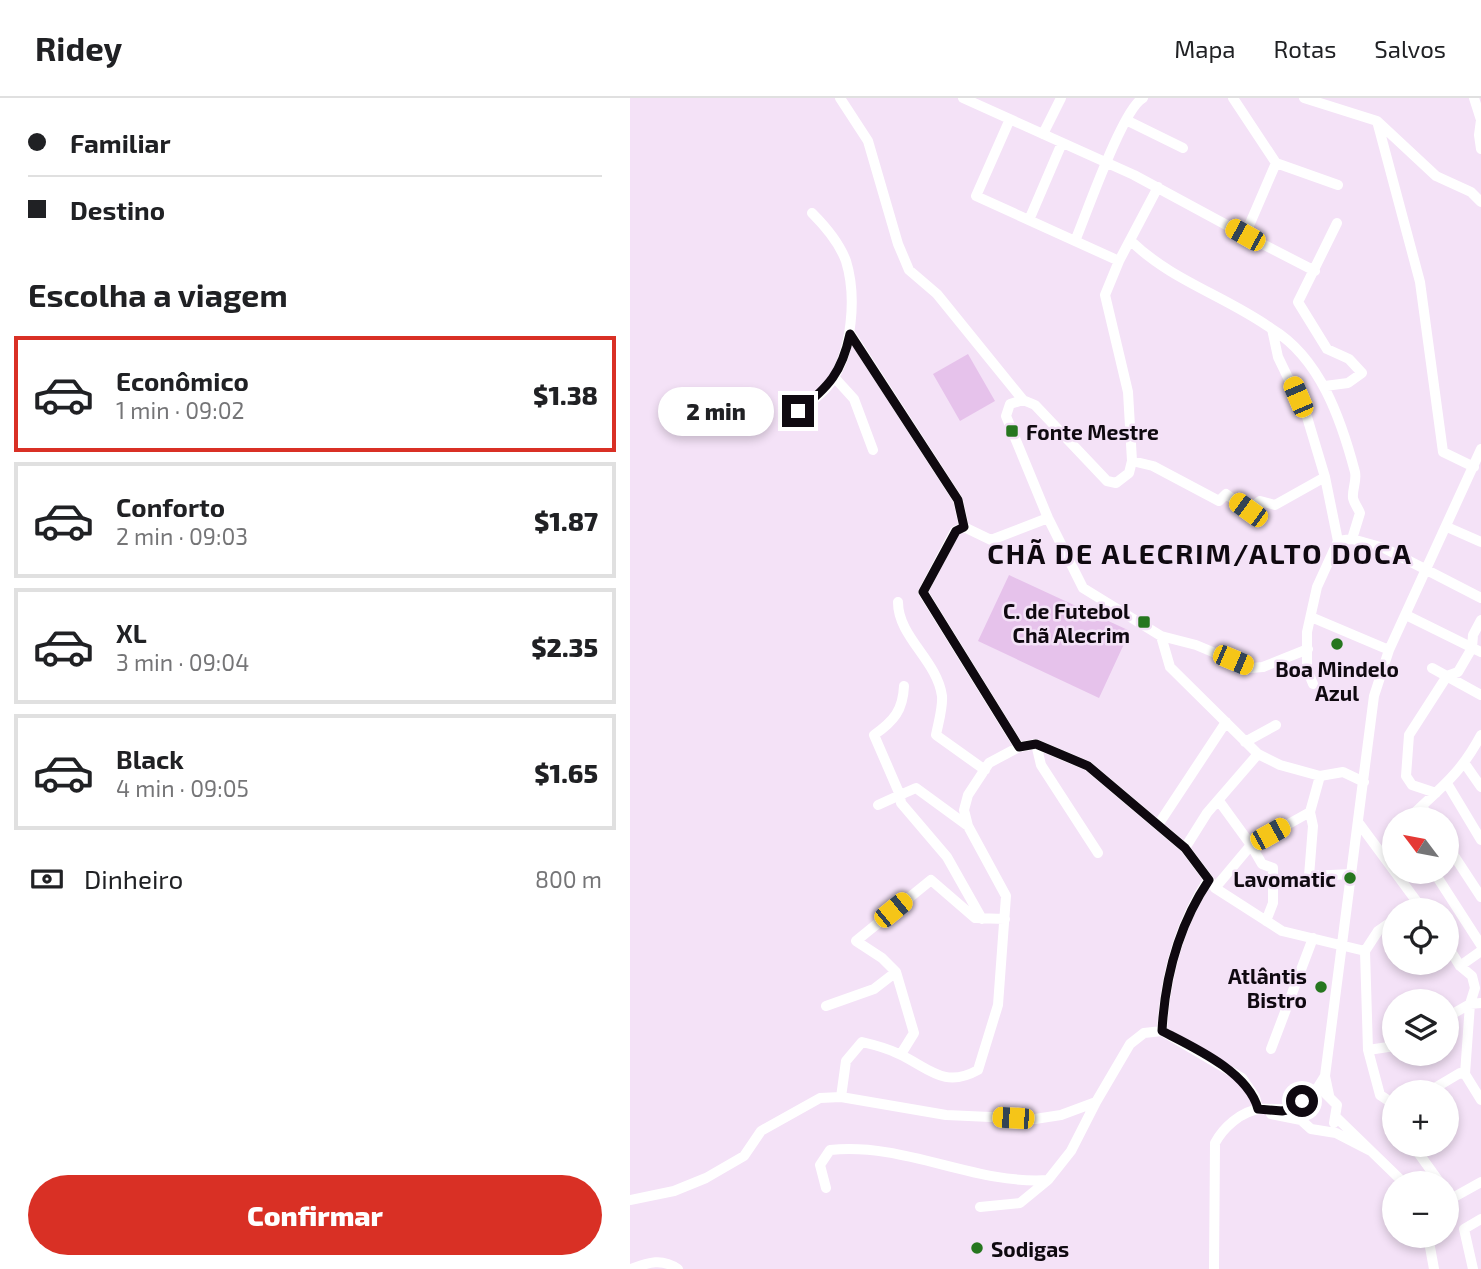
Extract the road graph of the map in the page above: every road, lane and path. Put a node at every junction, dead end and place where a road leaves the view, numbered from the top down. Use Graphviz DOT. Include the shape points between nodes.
graph roads {
  1 [pos="840,98"];
  2 [pos="963,98"];
  3 [pos="1061,98"];
  4 [pos="1143,98"];
  5 [pos="1233,98"];
  6 [pos="1304,98"];
  7 [pos="1474,98"];
  8 [pos="990,104"];
  9 [pos="1010,119"];
  10 [pos="1126,120"];
  11 [pos="1481,120"];
  12 [pos="1377,121"];
  13 [pos="1043,134"];
  14 [pos="1062,143"];
  15 [pos="1183,148"];
  16 [pos="1481,149"];
  17 [pos="1107,163"];
  18 [pos="1276,163"];
  19 [pos="1338,185"];
  20 [pos="1158,187"];
  21 [pos="1476,193"];
  22 [pos="1481,202"];
  23 [pos="812,213"];
  24 [pos="1029,220"];
  25 [pos="1337,223"];
  26 [pos="1245,235"];
  27 [pos="1075,241"];
  28 [pos="1131,241"];
  29 [pos="1119,261"];
  30 [pos="1315,271"];
  31 [pos="1272,329"];
  32 [pos="850,334"];
  33 [pos="834,377"];
  34 [pos="1325,386"];
  35 [pos="1023,400"];
  36 [pos="786,421"];
  37 [pos="1481,449"];
  38 [pos="873,450"];
  39 [pos="1132,461"];
  40 [pos="1474,467"];
  41 [pos="1325,477"];
  42 [pos="1048,518"];
  43 [pos="964,527"];
  44 [pos="1447,527"];
  45 [pos="1352,539"];
  46 [pos="1338,541"];
  47 [pos="1481,542"];
  48 [pos="1426,571"];
  49 [pos="1481,598"];
  50 [pos="898,602"];
  51 [pos="1406,615"];
  52 [pos="1311,617"];
  53 [pos="1481,620"];
  54 [pos="1161,636"];
  55 [pos="1308,649"];
  56 [pos="1389,650"];
  57 [pos="1476,650"];
  58 [pos="1432,668"];
  59 [pos="1447,676"];
  60 [pos="1313,684"];
  61 [pos="904,686"];
  62 [pos="1481,695"];
  63 [pos="1226,722"];
  64 [pos="1276,725"];
  65 [pos="1481,734"];
  66 [pos="1245,742"];
  67 [pos="1036,744"];
  68 [pos="1019,747"];
  69 [pos="1258,754"];
  70 [pos="1465,764"];
  71 [pos="985,770"];
  72 [pos="1320,776"];
  73 [pos="1364,782"];
  74 [pos="1448,785"];
  75 [pos="1481,787"];
  76 [pos="1436,793"];
  77 [pos="900,795"];
  78 [pos="1219,801"];
  79 [pos="878,805"];
  80 [pos="1422,806"];
  81 [pos="1310,812"];
  82 [pos="1358,822"];
  83 [pos="1158,825"];
  84 [pos="968,826"];
  85 [pos="1481,840"];
  86 [pos="1251,845"];
  87 [pos="1185,848"];
  88 [pos="1098,853"];
  89 [pos="1460,865"];
  90 [pos="1352,874"];
  91 [pos="1212,884"];
  92 [pos="1442,884"];
  93 [pos="1481,897"];
  94 [pos="1414,898"];
  95 [pos="982,919"];
  96 [pos="1005,919"];
  97 [pos="1266,921"];
  98 [pos="1382,927"];
  99 [pos="1313,938"];
  100 [pos="1343,945"];
  101 [pos="1481,945"];
  102 [pos="1365,951"];
  103 [pos="1481,951"];
  104 [pos="1460,966"];
  105 [pos="896,972"];
  106 [pos="1476,974"];
  107 [pos="1476,1003"];
  108 [pos="826,1006"];
  109 [pos="1459,1011"];
  110 [pos="1162,1031"];
  111 [pos="1382,1048"];
  112 [pos="1271,1049"];
  113 [pos="1368,1050"];
  114 [pos="901,1055"];
  115 [pos="1465,1074"];
  116 [pos="1325,1076"];
  117 [pos="1449,1080"];
  118 [pos="1315,1092"];
  119 [pos="1329,1095"];
  120 [pos="841,1097"];
  121 [pos="1382,1097"];
  122 [pos="1481,1100"];
  123 [pos="1096,1102"];
  124 [pos="1300,1107"];
  125 [pos="1258,1109"];
  126 [pos="1337,1118"];
  127 [pos="1301,1120"];
  128 [pos="1324,1130"];
  129 [pos="1369,1150"];
  130 [pos="1392,1171"];
  131 [pos="1048,1180"];
  132 [pos="1481,1182"];
  133 [pos="826,1188"];
  134 [pos="1459,1192"];
  135 [pos="630,1200"];
  136 [pos="980,1207"];
  137 [pos="1481,1219"];
  138 [pos="1430,1248"];
  139 [pos="631,1269"];
  140 [pos="678,1269"];
  141 [pos="1214,1269"];
  142 [pos="1434,1269"];
  143 [pos="1473,1269"];
  1 -- 35 [label="street" via="868,141 909,270 937,294"];
  2 -- 8 [label="street"];
  3 -- 13 [label="street"];
  4 -- 10 [label="street"];
  5 -- 18 [label="street"];
  6 -- 12 [label="street"];
  7 -- 11 [label="street"];
  8 -- 9 [label="street"];
  9 -- 13 [label="street"];
  9 -- 24 [label="street" via="976,196"];
  10 -- 15 [label="street"];
  10 -- 17 [label="street"];
  11 -- 16 [label="street"];
  12 -- 21 [label="street" via="1436,176"];
  12 -- 40 [label="street" via="1420,282 1443,452"];
  13 -- 14 [label="street"];
  14 -- 17 [label="street"];
  14 -- 24 [label="street"];
  17 -- 20 [label="street"];
  17 -- 27 [label="street"];
  18 -- 19 [label="street"];
  18 -- 26 [label="street"];
  20 -- 26 [label="street"];
  20 -- 28 [label="street"];
  21 -- 22 [label="street"];
  23 -- 32 [label="street" via="833,234 845,261 850,282"];
  24 -- 27 [label="street"];
  25 -- 30 [label="street"];
  26 -- 30 [label="street"];
  27 -- 29 [label="street"];
  28 -- 29 [label="street"];
  28 -- 31 [label="street" via="1188,284"];
  29 -- 39 [label="street" via="1105,295 1128,392"];
  30 -- 34 [label="street" via="1298,302 1301,310 1326,349 1349,359 1362,373 1348,383"];
  31 -- 34 [label="street" via="1287,338"];
  31 -- 41 [label="street" via="1278,357 1307,417"];
  32 -- 33 [label="street" via="844,361"];
  32 -- 43 [label="street" via="958,500"];
  33 -- 36 [label="street"];
  33 -- 38 [label="street" via="854,399"];
  34 -- 45 [label="street" via="1356,476 1353,496 1360,513"];
  35 -- 39 [label="street" via="1035,405 1107,481 1122,481"];
  35 -- 42 [label="street" via="1010,404 1006,416"];
  37 -- 40 [label="street"];
  39 -- 41 [label="street" via="1153,466 1219,500 1226,494 1248,510 1260,501 1275,505"];
  40 -- 44 [label="street"];
  41 -- 46 [label="street"];
  42 -- 43 [label="street" via="991,540"];
  42 -- 54 [label="street" via="1083,588"];
  43 -- 68 [label="street" via="956,531 923,592"];
  44 -- 47 [label="street"];
  44 -- 48 [label="street"];
  45 -- 46 [label="street"];
  45 -- 48 [label="street" via="1384,548"];
  46 -- 52 [label="street" via="1317,587"];
  48 -- 49 [label="street"];
  48 -- 51 [label="street"];
  50 -- 71 [label="street" via="898,618 928,659 942,697 936,735"];
  51 -- 56 [label="street"];
  51 -- 57 [label="street"];
  52 -- 55 [label="street"];
  52 -- 56 [label="street"];
  53 -- 57 [label="street" via="1473,635"];
  54 -- 55 [label="street" via="1251,668"];
  54 -- 63 [label="street" via="1170,667"];
  55 -- 60 [label="street" via="1307,669"];
  56 -- 73 [label="street" via="1374,696"];
  57 -- 59 [label="street" via="1458,672"];
  58 -- 59 [label="street"];
  59 -- 62 [label="street"];
  59 -- 76 [label="street" via="1409,734 1406,776 1412,785"];
  61 -- 77 [label="street" via="898,715 874,735"];
  63 -- 66 [label="street"];
  63 -- 83 [label="street"];
  64 -- 66 [label="street"];
  65 -- 70 [label="street"];
  66 -- 69 [label="street"];
  67 -- 68 [label="street"];
  67 -- 83 [label="street" via="1088,766"];
  67 -- 88 [label="street" via="1041,765"];
  68 -- 71 [label="street" via="989,763"];
  69 -- 72 [label="street"];
  69 -- 78 [label="street"];
  70 -- 74 [label="street"];
  70 -- 75 [label="street"];
  71 -- 84 [label="street" via="968,796 964,810"];
  72 -- 73 [label="street" via="1343,772"];
  72 -- 81 [label="street"];
  73 -- 82 [label="street"];
  74 -- 76 [label="street"];
  74 -- 85 [label="street"];
  76 -- 80 [label="street"];
  77 -- 79 [label="street"];
  77 -- 84 [label="street" via="916,788"];
  77 -- 95 [label="street" via="901,803 947,857"];
  78 -- 86 [label="street"];
  78 -- 87 [label="street"];
  81 -- 86 [label="street"];
  81 -- 90 [label="street" via="1308,876"];
  82 -- 90 [label="street"];
  82 -- 94 [label="street"];
  83 -- 87 [label="street"];
  84 -- 96 [label="street" via="1006,897"];
  86 -- 91 [label="street"];
  86 -- 97 [label="street" via="1262,864 1273,867 1273,903"];
  87 -- 91 [label="street"];
  89 -- 93 [label="street"];
  90 -- 100 [label="street"];
  91 -- 97 [label="street"];
  91 -- 110 [label="street" via="1191,907 1177,940"];
  92 -- 101 [label="street"];
  95 -- 96 [label="street"];
  95 -- 105 [label="street" via="931,880 856,940"];
  96 -- 114 [label="street" via="998,1005 978,1070 963,1079 932,1074"];
  97 -- 99 [label="street" via="1282,931"];
  98 -- 102 [label="street"];
  99 -- 100 [label="street"];
  99 -- 112 [label="street"];
  100 -- 102 [label="street"];
  100 -- 116 [label="street"];
  102 -- 113 [label="street"];
  103 -- 104 [label="street"];
  104 -- 106 [label="street"];
  105 -- 108 [label="street" via="874,989"];
  105 -- 114 [label="street" via="914,1033"];
  106 -- 107 [label="street"];
  107 -- 109 [label="street"];
  107 -- 115 [label="street"];
  110 -- 123 [label="street" via="1144,1033 1130,1044"];
  110 -- 125 [label="street" via="1242,1078"];
  111 -- 113 [label="street"];
  113 -- 121 [label="street"];
  114 -- 120 [label="street" via="862,1042 846,1061"];
  115 -- 117 [label="street"];
  115 -- 122 [label="street"];
  116 -- 118 [label="street"];
  116 -- 119 [label="street"];
  118 -- 119 [label="street"];
  118 -- 124 [label="street" via="1305,1097"];
  119 -- 126 [label="street" via="1337,1105"];
  120 -- 123 [label="street" via="946,1115 1035,1119"];
  120 -- 135 [label="street" via="820,1098 801,1106 761,1131 744,1156 706,1178 674,1191"];
  123 -- 131 [label="street" via="1071,1151"];
  124 -- 125 [label="street"];
  124 -- 127 [label="street"];
  125 -- 127 [label="street"];
  125 -- 141 [label="street" via="1222,1131 1215,1143"];
  126 -- 128 [label="street"];
  126 -- 129 [label="street"];
  127 -- 128 [label="street" via="1311,1129"];
  128 -- 129 [label="street"];
  129 -- 130 [label="street"];
  131 -- 133 [label="street" via="1025,1182 900,1152 854,1147 830,1150 820,1165"];
  131 -- 136 [label="street" via="1020,1203"];
  132 -- 134 [label="street"];
  137 -- 143 [label="street" via="1464,1229"];
  138 -- 142 [label="street"];
  139 -- 140 [label="street" via="667,1262"];
}
